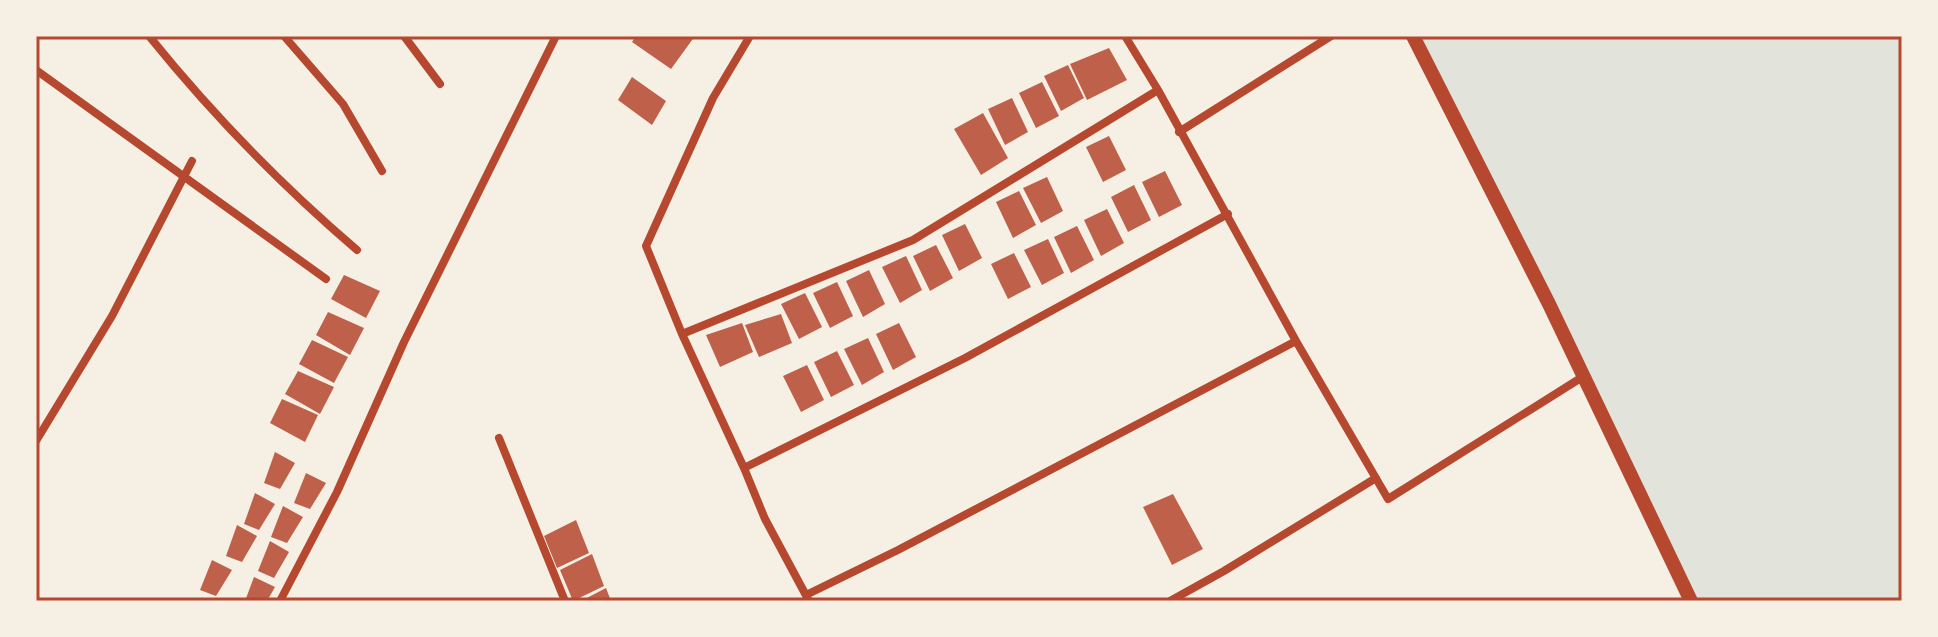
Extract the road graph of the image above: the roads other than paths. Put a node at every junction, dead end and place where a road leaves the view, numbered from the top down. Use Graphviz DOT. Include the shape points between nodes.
graph roads {
  1 [pos="149,36"];
  2 [pos="284,36"];
  3 [pos="404,36"];
  4 [pos="556,36"];
  5 [pos="750,36"];
  6 [pos="1125,36"];
  7 [pos="1331,36"];
  8 [pos="1413,36"];
  9 [pos="36,70"];
  10 [pos="440,84"];
  11 [pos="1158,90"];
  12 [pos="1179,132"];
  13 [pos="192,161"];
  14 [pos="382,171"];
  15 [pos="183,176"];
  16 [pos="1228,214"];
  17 [pos="357,250"];
  18 [pos="326,279"];
  19 [pos="682,334"];
  20 [pos="1296,341"];
  21 [pos="1584,376"];
  22 [pos="499,438"];
  23 [pos="36,441"];
  24 [pos="744,468"];
  25 [pos="1376,478"];
  26 [pos="807,598"];
  27 [pos="280,601"];
  28 [pos="565,601"];
  29 [pos="1170,601"];
  30 [pos="1691,601"];
  1 -- 17 [label="street" via="193,90 301,202"];
  2 -- 14 [label="street" via="343,104"];
  3 -- 10 [label="street"];
  4 -- 27 [label="street"];
  5 -- 19 [label="street" via="713,98 646,246"];
  6 -- 11 [label="street"];
  7 -- 12 [label="street"];
  8 -- 21 [label="street"];
  9 -- 15 [label="street"];
  11 -- 12 [label="street"];
  11 -- 19 [label="street" via="913,240"];
  12 -- 16 [label="street"];
  13 -- 15 [label="street"];
  15 -- 18 [label="street"];
  15 -- 23 [label="street" via="112,316"];
  16 -- 20 [label="street"];
  16 -- 24 [label="street" via="965,358"];
  19 -- 24 [label="street"];
  20 -- 25 [label="street"];
  20 -- 26 [label="street"];
  21 -- 25 [label="street" via="1388,499"];
  21 -- 30 [label="street"];
  22 -- 28 [label="street"];
  24 -- 26 [label="street"];
  25 -- 29 [label="street"];
}
